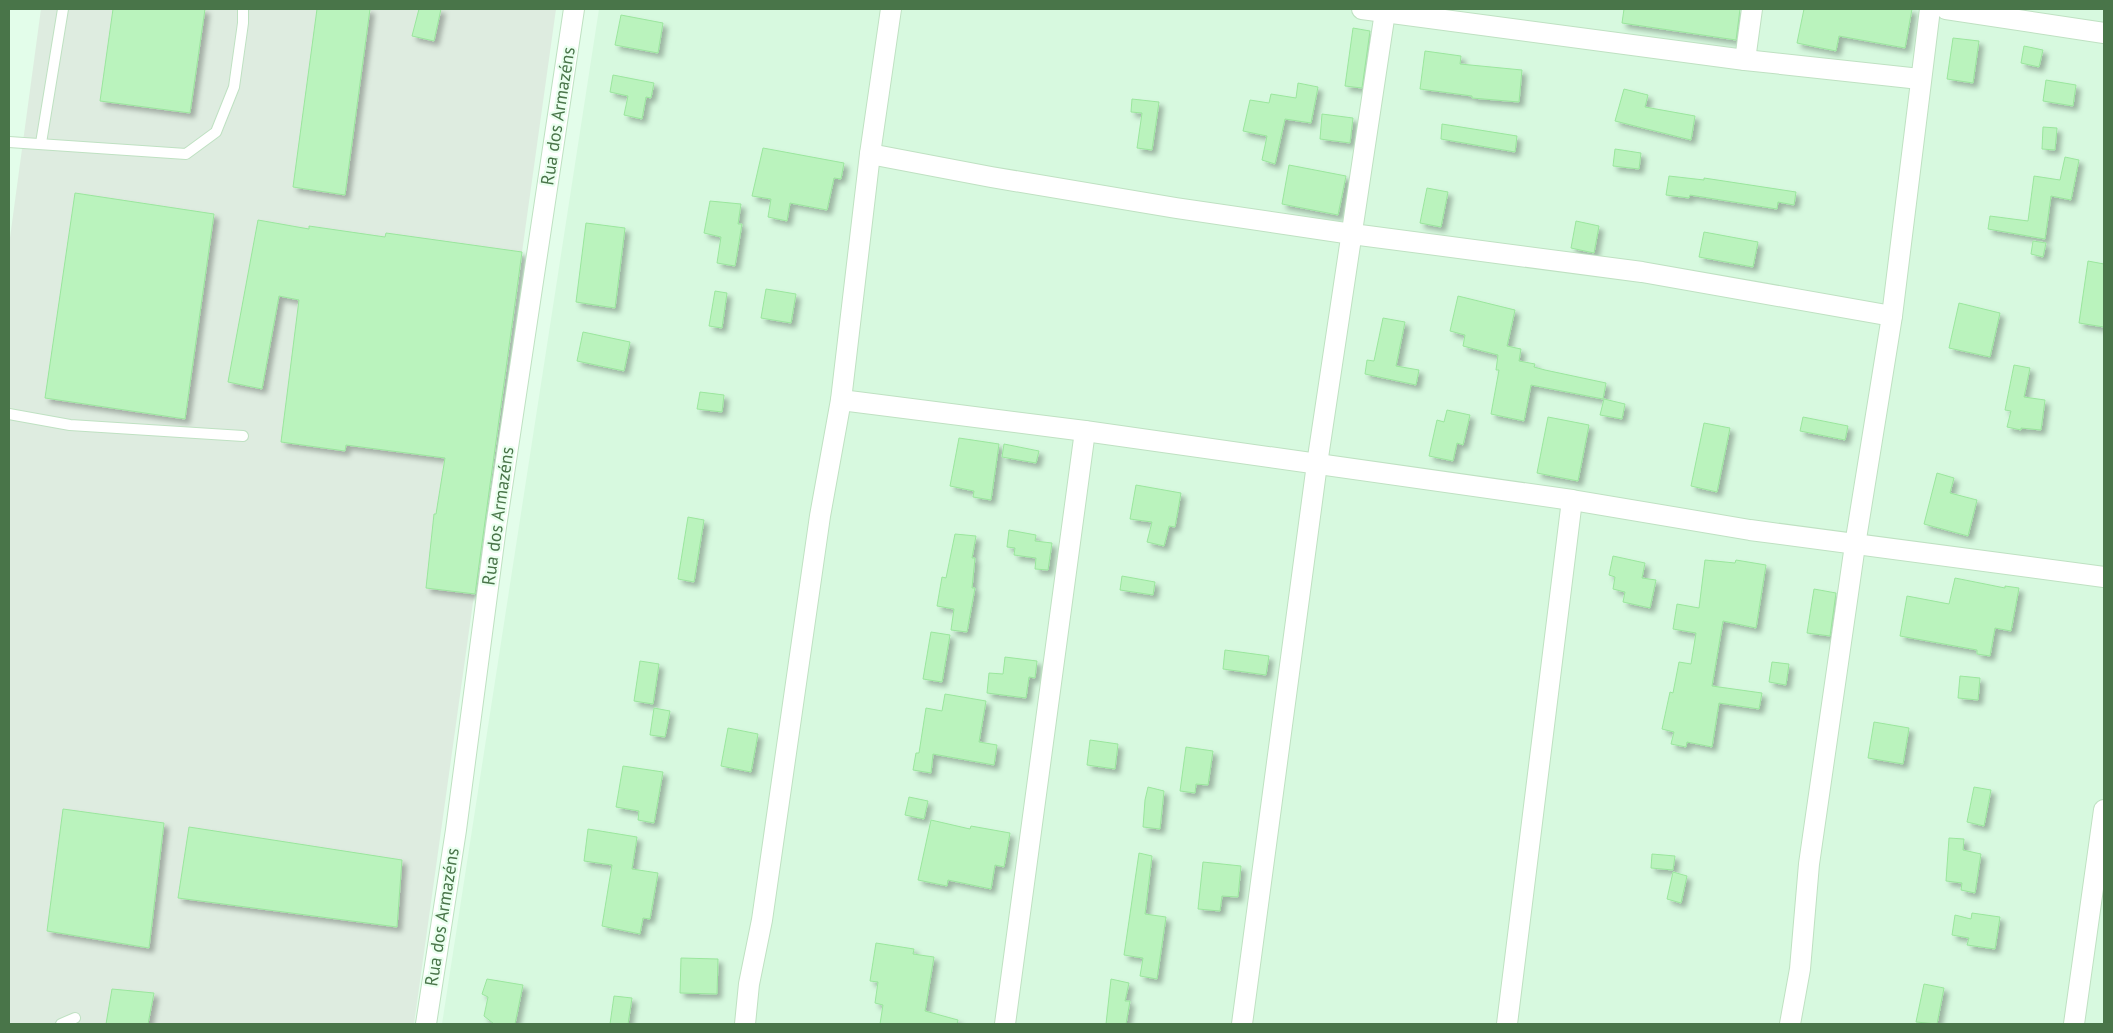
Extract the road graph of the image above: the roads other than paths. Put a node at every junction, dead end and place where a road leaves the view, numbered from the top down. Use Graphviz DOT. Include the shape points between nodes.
graph roads {
  1 [pos="63,9"];
  2 [pos="243,9"];
  3 [pos="574,9"];
  4 [pos="891,9"];
  5 [pos="1362,9"];
  6 [pos="1752,9"];
  7 [pos="1930,9"];
  8 [pos="1946,9"];
  9 [pos="1385,12"];
  10 [pos="1463,16"];
  11 [pos="2104,33"];
  12 [pos="1745,60"];
  13 [pos="1920,79"];
  14 [pos="9,142"];
  15 [pos="41,143"];
  16 [pos="870,154"];
  17 [pos="1352,234"];
  18 [pos="1892,316"];
  19 [pos="841,400"];
  20 [pos="9,414"];
  21 [pos="1085,431"];
  22 [pos="243,436"];
  23 [pos="1318,464"];
  24 [pos="1572,500"];
  25 [pos="1855,545"];
  26 [pos="2104,577"];
  27 [pos="2104,810"];
  28 [pos="75,1018"];
  29 [pos="61,1024"];
  30 [pos="426,1024"];
  31 [pos="745,1024"];
  32 [pos="1005,1024"];
  33 [pos="1242,1024"];
  34 [pos="1507,1024"];
  35 [pos="1790,1024"];
  36 [pos="2074,1024"];
  1 -- 15 [label="lane"];
  2 -- 15 [label="lane" via="234,87 216,132 186,154"];
  3 -- 30 [label="street, Rua dos Armazéns"];
  4 -- 16 [label="street"];
  5 -- 9 [label="street"];
  6 -- 12 [label="street"];
  7 -- 13 [label="street"];
  8 -- 11 [label="street"];
  9 -- 10 [label="street"];
  9 -- 17 [label="street"];
  10 -- 12 [label="street"];
  12 -- 13 [label="street"];
  13 -- 18 [label="street"];
  14 -- 15 [label="lane"];
  16 -- 17 [label="street" via="1030,184"];
  16 -- 19 [label="street"];
  17 -- 18 [label="street" via="1642,272"];
  17 -- 23 [label="street"];
  18 -- 25 [label="street"];
  19 -- 21 [label="street"];
  19 -- 31 [label="street" via="820,516"];
  20 -- 22 [label="lane" via="70,425"];
  21 -- 23 [label="street"];
  21 -- 32 [label="street"];
  23 -- 24 [label="street"];
  23 -- 33 [label="street"];
  24 -- 25 [label="street"];
  24 -- 34 [label="street"];
  25 -- 26 [label="street"];
  25 -- 35 [label="street" via="1808,864 1800,969"];
  27 -- 36 [label="street"];
  28 -- 29 [label="lane"];
}
